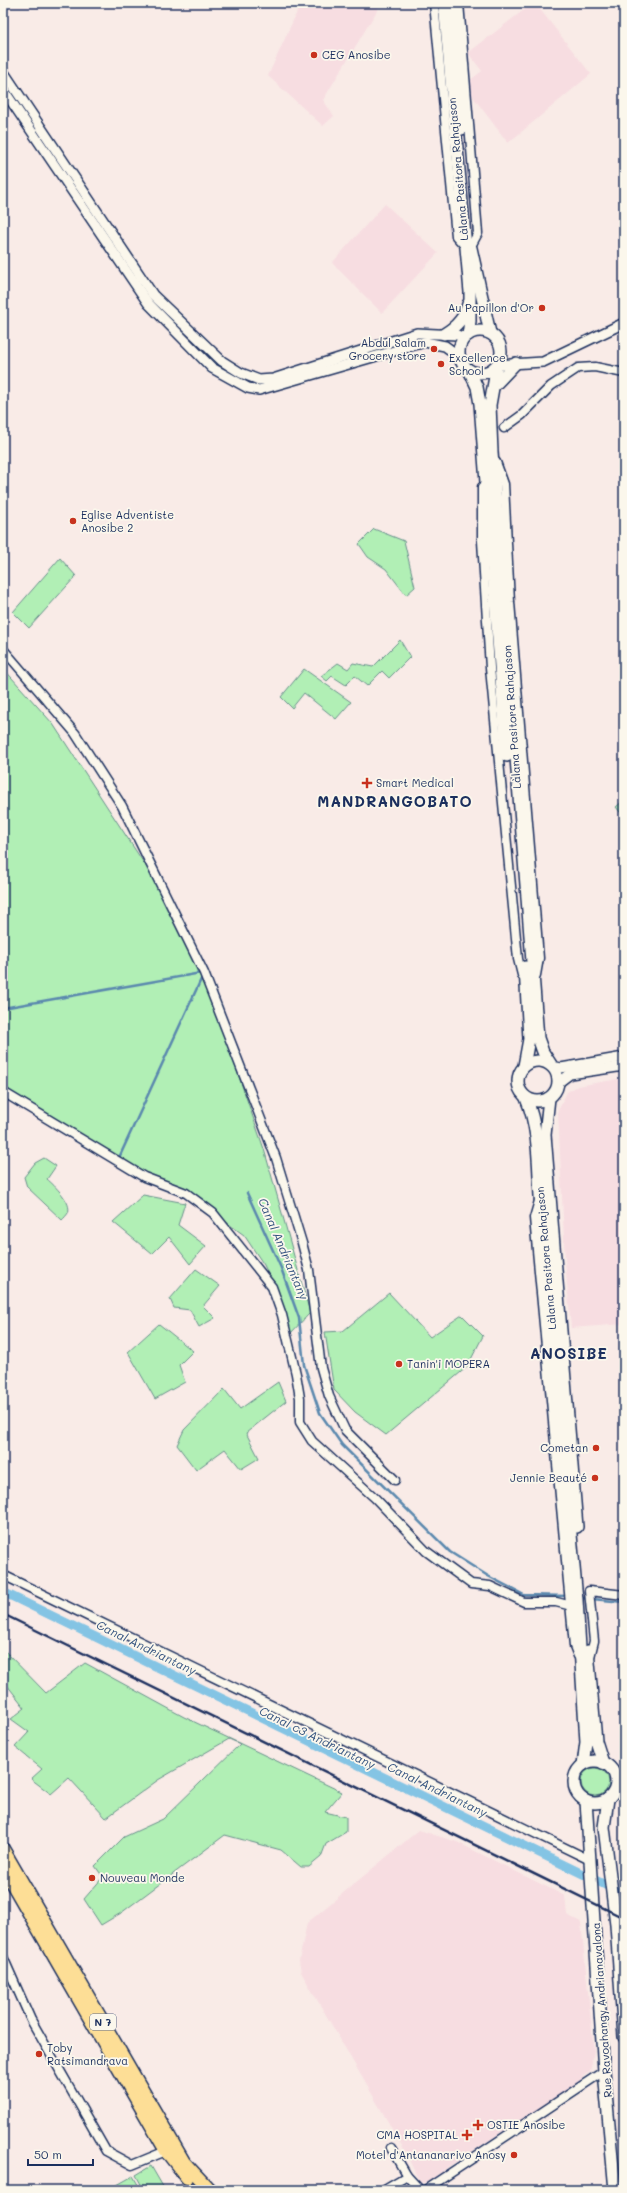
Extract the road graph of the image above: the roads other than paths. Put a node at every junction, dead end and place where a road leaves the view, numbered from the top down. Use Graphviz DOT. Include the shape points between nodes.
graph roads {
  1 [pos="434,3"];
  2 [pos="444,3"];
  3 [pos="453,3"];
  4 [pos="459,3"];
  5 [pos="3,71"];
  6 [pos="3,89"];
  7 [pos="468,246"];
  8 [pos="470,292"];
  9 [pos="624,323"];
  10 [pos="444,334"];
  11 [pos="490,334"];
  12 [pos="466,336"];
  13 [pos="459,356"];
  14 [pos="516,363"];
  15 [pos="496,365"];
  16 [pos="469,370"];
  17 [pos="624,373"];
  18 [pos="492,389"];
  19 [pos="504,428"];
  20 [pos="488,454"];
  21 [pos="3,649"];
  22 [pos="530,989"];
  23 [pos="624,1057"];
  24 [pos="524,1066"];
  25 [pos="552,1066"];
  26 [pos="624,1066"];
  27 [pos="558,1083"];
  28 [pos="3,1092"];
  29 [pos="526,1098"];
  30 [pos="549,1098"];
  31 [pos="395,1480"];
  32 [pos="3,1575"];
  33 [pos="579,1588"];
  34 [pos="624,1595"];
  35 [pos="579,1602"];
  36 [pos="585,1664"];
  37 [pos="604,1763"];
  38 [pos="583,1765"];
  39 [pos="608,1798"];
  40 [pos="586,1801"];
  41 [pos="3,1849"];
  42 [pos="590,1860"];
  43 [pos="3,1868"];
  44 [pos="620,1926"];
  45 [pos="3,1957"];
  46 [pos="624,2037"];
  47 [pos="604,2071"];
  48 [pos="167,2146"];
  49 [pos="391,2148"];
  50 [pos="407,2176"];
  51 [pos="199,2190"];
  52 [pos="210,2190"];
  53 [pos="383,2190"];
  54 [pos="420,2190"];
  55 [pos="425,2190"];
  56 [pos="615,2190"];
  1 -- 7 [label="street" via="456,236"];
  2 -- 7 [label="main road, Làlana Pasitora Rahajason"];
  3 -- 7 [label="main road, Làlana Pasitora Rahajason"];
  4 -- 7 [label="street" via="478,233"];
  5 -- 10 [label="street" via="153,295 222,361 241,373 259,380 273,379 417,333"];
  6 -- 13 [label="street" via="148,303 215,370 248,388 264,390 425,342 445,346"];
  7 -- 8 [label="main road, Làlana Pasitora Rahajason"];
  7 -- 11 [label="main road, Làlana Pasitora Rahajason"];
  8 -- 10 [label="main road" via="462,319"];
  8 -- 12 [label="main road, Làlana Pasitora Rahajason" via="470,321"];
  9 -- 14 [label="street" via="543,362"];
  10 -- 12 [label="street"];
  11 -- 12 [label="main road" via="474,332"];
  11 -- 15 [label="main road" via="495,338 501,351"];
  12 -- 13 [label="main road" via="461,343"];
  13 -- 16 [label="main road" via="461,363"];
  14 -- 15 [label="street"];
  14 -- 18 [label="main road"];
  15 -- 16 [label="main road" via="485,373 474,373"];
  15 -- 18 [label="main road, Làlana Pasitora Rahajason"];
  16 -- 20 [label="main road, Làlana Pasitora Rahajason" via="477,388"];
  17 -- 19 [label="street" via="596,367 578,368 551,386 517,420"];
  18 -- 20 [label="main road, Làlana Pasitora Rahajason"];
  20 -- 22 [label="main road, Làlana Pasitora Rahajason"];
  20 -- 22 [label="street" via="504,484 510,602 539,958"];
  21 -- 31 [label="street" via="75,733 122,806 204,973 276,1158 302,1243 309,1270 321,1368 329,1396 345,1430"];
  22 -- 24 [label="main road, Làlana Pasitora Rahajason" via="529,1039"];
  22 -- 25 [label="main road, Làlana Pasitora Rahajason" via="538,1038"];
  23 -- 25 [label="street" via="561,1068"];
  24 -- 25 [label="main road" via="541,1061"];
  24 -- 29 [label="main road" via="517,1082 518,1088"];
  25 -- 27 [label="main road" via="557,1074"];
  26 -- 27 [label="street" via="570,1074"];
  27 -- 30 [label="main road" via="554,1094"];
  28 -- 35 [label="street" via="144,1177 186,1193 213,1213 272,1287 282,1315 296,1374 300,1422 312,1441 375,1498 426,1551 471,1584 490,1586 524,1602"];
  29 -- 30 [label="main road" via="538,1102"];
  29 -- 33 [label="main road, Làlana Pasitora Rahajason" via="534,1116 537,1136 540,1196"];
  30 -- 33 [label="main road, Làlana Pasitora Rahajason" via="545,1135"];
  32 -- 42 [label="street"];
  33 -- 34 [label="street"];
  33 -- 35 [label="main road"];
  35 -- 36 [label="main road"];
  36 -- 37 [label="main road" via="596,1741"];
  36 -- 38 [label="main road" via="586,1742"];
  37 -- 38 [label="main road" via="593,1762"];
  37 -- 39 [label="main road" via="610,1768 616,1781 613,1793"];
  38 -- 40 [label="main road" via="575,1777 574,1784 578,1795"];
  39 -- 40 [label="main road" via="597,1803"];
  39 -- 44 [label="main road, Rue Ravoahangy Andrianavalona" via="604,1827 613,1902"];
  40 -- 42 [label="main road, Rue Ravoahangy Andrianavalona"];
  41 -- 48 [label="main road, N 7"];
  42 -- 47 [label="main road, Rue Ravoahangy Andrianavalona"];
  43 -- 48 [label="main road, N 7"];
  44 -- 46 [label="main road, Rue Ravoahangy Andrianavalona"];
  45 -- 48 [label="street" via="31,2020 106,2151 132,2165"];
  47 -- 55 [label="street"];
  47 -- 56 [label="main road, Rue Ravoahangy Andrianavalona"];
  48 -- 51 [label="main road, N 7" via="175,2164"];
  48 -- 52 [label="main road, N 7"];
  49 -- 50 [label="street"];
  50 -- 53 [label="street"];
  50 -- 54 [label="street"];
}
